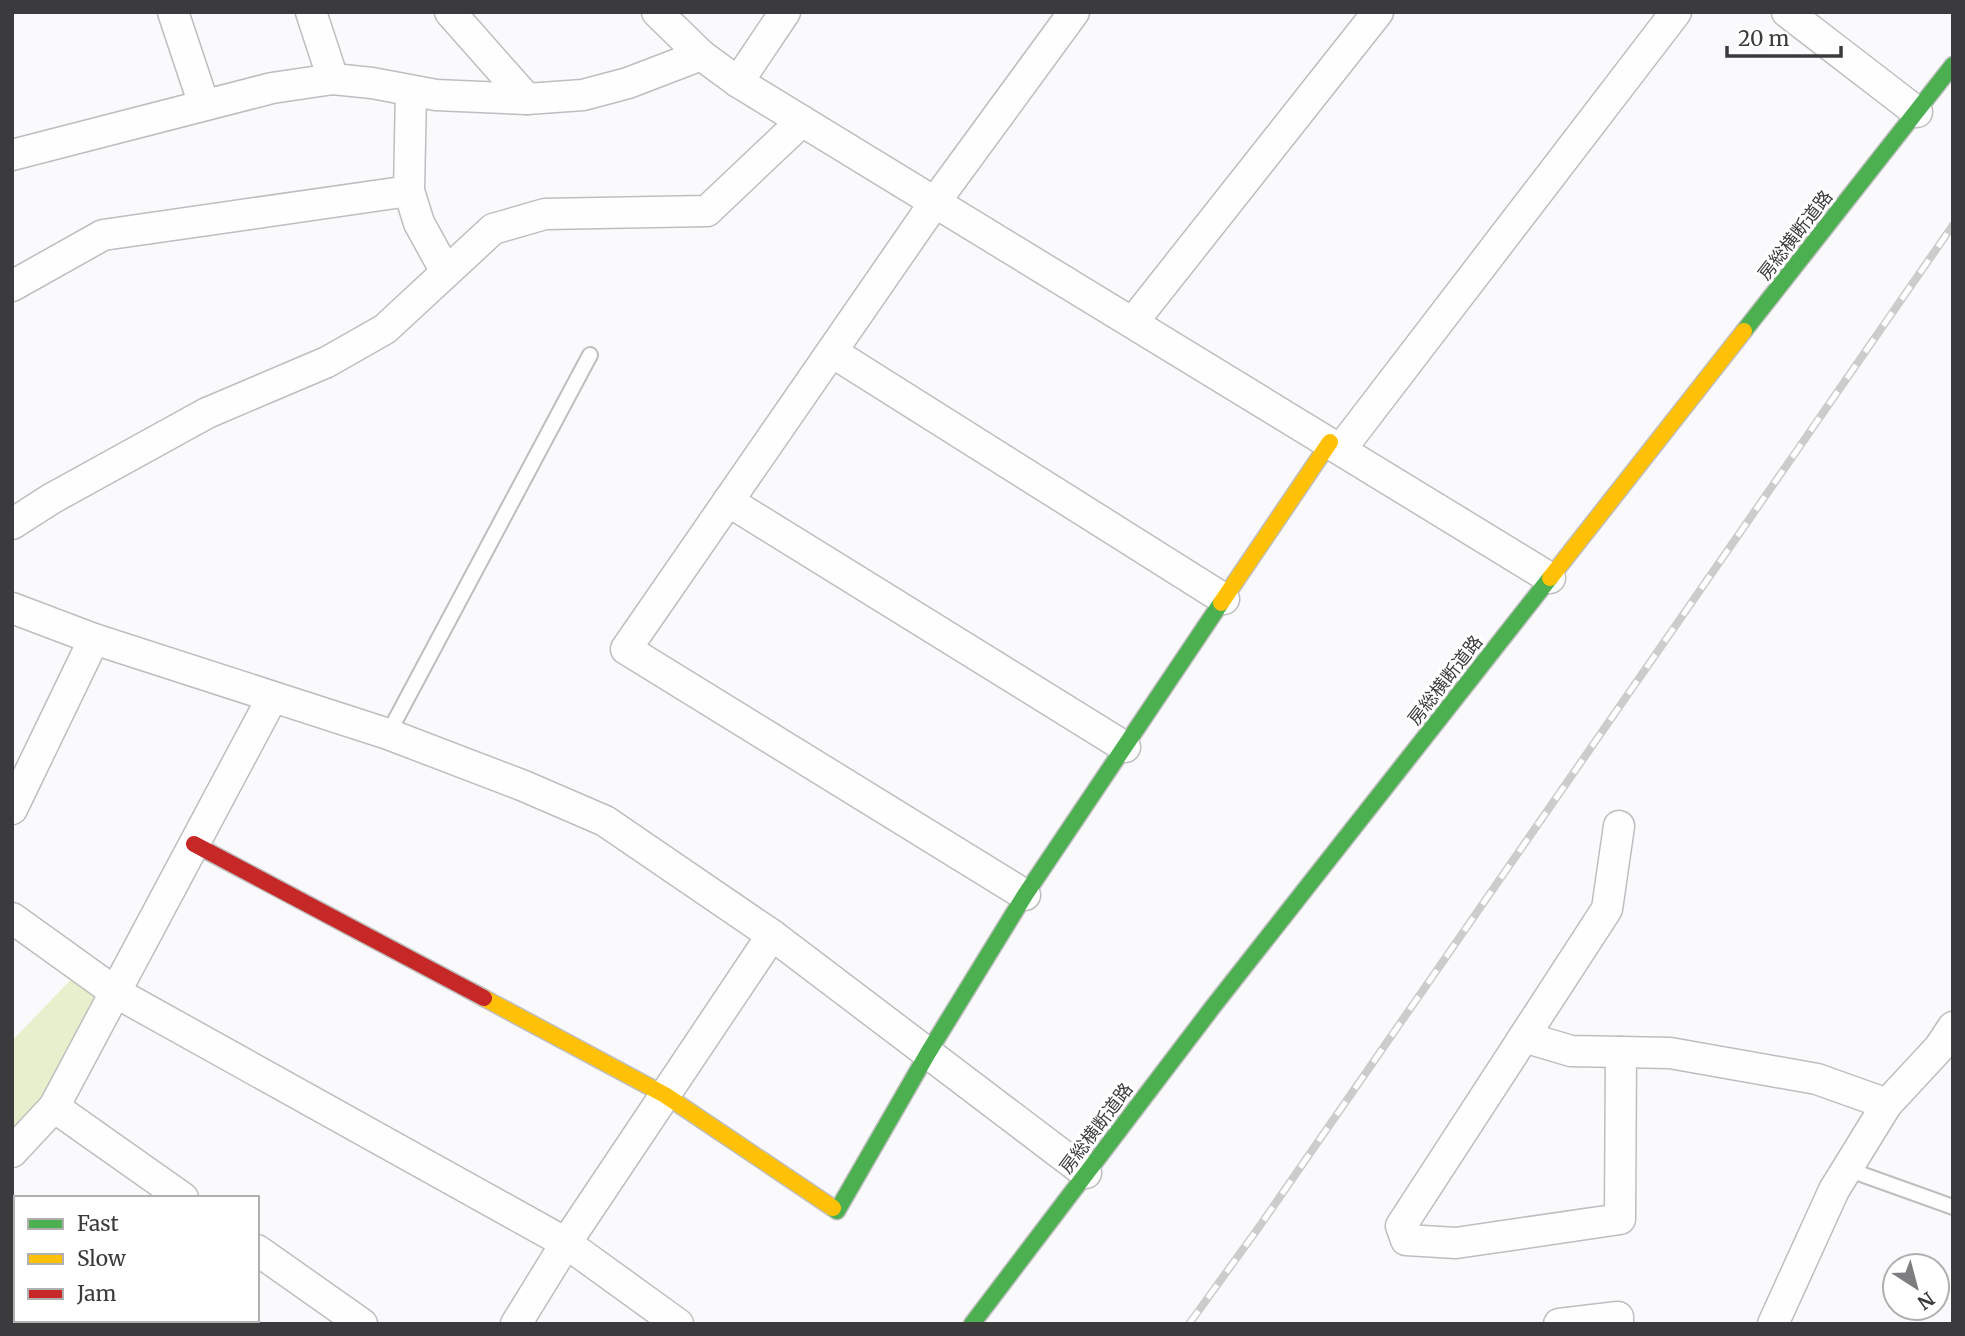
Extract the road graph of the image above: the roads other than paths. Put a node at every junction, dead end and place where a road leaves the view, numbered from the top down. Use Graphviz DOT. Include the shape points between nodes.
graph roads {
  1 [pos="173,12"];
  2 [pos="311,12"];
  3 [pos="450,12"];
  4 [pos="657,12"];
  5 [pos="785,12"];
  6 [pos="1074,12"];
  7 [pos="1377,12"];
  8 [pos="1676,12"];
  9 [pos="1787,12"];
  10 [pos="701,55"];
  11 [pos="1953,65"];
  12 [pos="332,79"];
  13 [pos="738,82"];
  14 [pos="411,91"];
  15 [pos="527,99"];
  16 [pos="204,104"];
  17 [pos="1917,111"];
  18 [pos="802,121"];
  19 [pos="14,150"];
  20 [pos="410,191"];
  21 [pos="936,202"];
  22 [pos="446,272"];
  23 [pos="12,286"];
  24 [pos="1133,322"];
  25 [pos="832,352"];
  26 [pos="590,355"];
  27 [pos="1335,445"];
  28 [pos="728,501"];
  29 [pos="12,524"];
  30 [pos="1550,578"];
  31 [pos="1224,599"];
  32 [pos="12,608"];
  33 [pos="94,639"];
  34 [pos="272,698"];
  35 [pos="388,734"];
  36 [pos="1125,747"];
  37 [pos="12,809"];
  38 [pos="1619,827"];
  39 [pos="194,844"];
  40 [pos="1025,895"];
  41 [pos="12,918"];
  42 [pos="772,935"];
  43 [pos="115,992"];
  44 [pos="1953,1027"];
  45 [pos="1524,1037"];
  46 [pos="1621,1052"];
  47 [pos="928,1053"];
  48 [pos="665,1095"];
  49 [pos="1887,1104"];
  50 [pos="54,1107"];
  51 [pos="12,1152"];
  52 [pos="1847,1169"];
  53 [pos="1086,1173"];
  54 [pos="180,1196"];
  55 [pos="1953,1207"];
  56 [pos="566,1243"];
  57 [pos="259,1251"];
  58 [pos="362,1324"];
  59 [pos="516,1324"];
  60 [pos="678,1324"];
  61 [pos="972,1324"];
  62 [pos="1559,1324"];
  63 [pos="1618,1324"];
  64 [pos="1773,1324"];
  1 -- 16 [label="street"];
  2 -- 12 [label="street"];
  3 -- 15 [label="street"];
  4 -- 10 [label="street"];
  5 -- 13 [label="street"];
  6 -- 21 [label="street"];
  7 -- 24 [label="street"];
  8 -- 27 [label="street"];
  9 -- 17 [label="street"];
  10 -- 13 [label="street"];
  10 -- 15 [label="street" via="583,95"];
  11 -- 17 [label="main road, 房総横断道路"];
  12 -- 14 [label="street"];
  12 -- 16 [label="street"];
  13 -- 18 [label="street"];
  14 -- 15 [label="street"];
  14 -- 20 [label="street"];
  16 -- 19 [label="street"];
  17 -- 30 [label="main road, 房総横断道路"];
  18 -- 21 [label="street"];
  18 -- 22 [label="street" via="707,211 545,214 493,229"];
  20 -- 22 [label="street" via="419,223"];
  20 -- 23 [label="street" via="103,235"];
  21 -- 24 [label="street"];
  21 -- 25 [label="street"];
  22 -- 29 [label="street" via="385,329 327,362 207,413"];
  24 -- 27 [label="street"];
  25 -- 28 [label="street"];
  25 -- 31 [label="street"];
  26 -- 35 [label="lane"];
  27 -- 30 [label="street"];
  27 -- 31 [label="main road"];
  28 -- 36 [label="street"];
  28 -- 40 [label="street" via="626,649"];
  30 -- 53 [label="main road, 房総横断道路"];
  31 -- 36 [label="main road"];
  32 -- 33 [label="street"];
  33 -- 34 [label="street"];
  33 -- 37 [label="street"];
  34 -- 35 [label="street"];
  34 -- 39 [label="street"];
  35 -- 42 [label="street" via="605,821"];
  36 -- 40 [label="main road"];
  38 -- 45 [label="street" via="1607,909"];
  39 -- 43 [label="street"];
  39 -- 48 [label="main road"];
  40 -- 47 [label="main road"];
  41 -- 43 [label="street"];
  42 -- 47 [label="street"];
  42 -- 48 [label="street"];
  43 -- 50 [label="street"];
  43 -- 56 [label="street"];
  44 -- 49 [label="street"];
  45 -- 46 [label="street" via="1571,1051"];
  45 -- 46 [label="street" via="1401,1226 1406,1240 1457,1243 1620,1219"];
  46 -- 49 [label="street" via="1670,1053 1817,1079"];
  47 -- 48 [label="main road" via="837,1211"];
  47 -- 53 [label="street"];
  48 -- 56 [label="street"];
  49 -- 52 [label="street"];
  50 -- 51 [label="street"];
  50 -- 54 [label="street"];
  52 -- 55 [label="lane"];
  52 -- 64 [label="street"];
  53 -- 61 [label="main road, 房総横断道路"];
  56 -- 59 [label="street"];
  56 -- 60 [label="street"];
  57 -- 58 [label="street"];
  62 -- 63 [label="street" via="1618,1317"];
}
